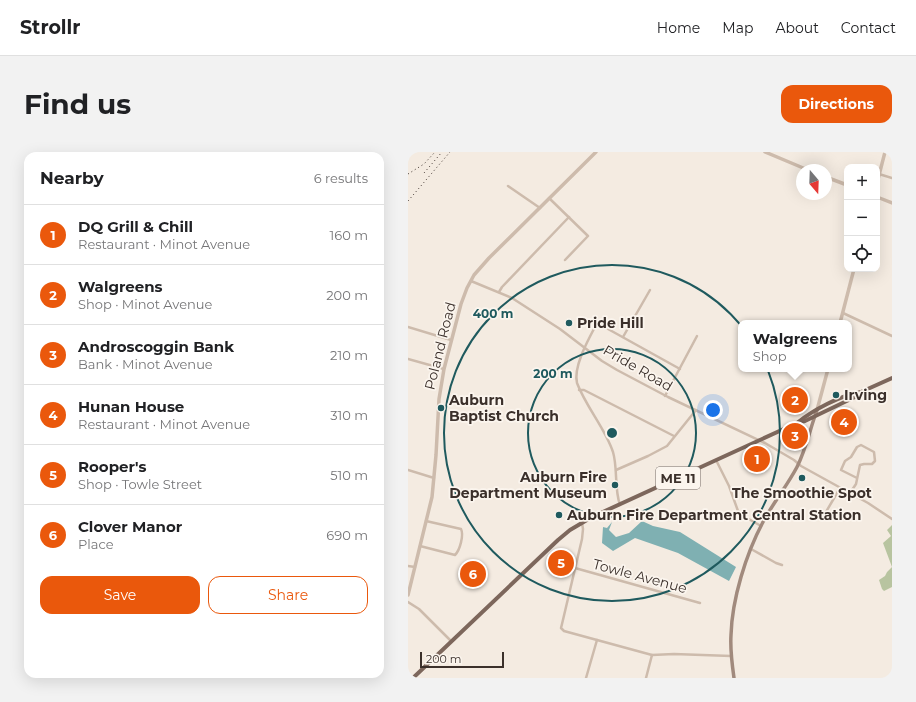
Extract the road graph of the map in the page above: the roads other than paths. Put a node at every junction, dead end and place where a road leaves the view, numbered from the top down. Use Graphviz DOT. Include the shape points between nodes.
graph roads {
  1 [pos="596,152"];
  2 [pos="765,152"];
  3 [pos="885,152"];
  4 [pos="796,165"];
  5 [pos="880,170"];
  6 [pos="880,174"];
  7 [pos="892,178"];
  8 [pos="832,180"];
  9 [pos="844,185"];
  10 [pos="508,186"];
  11 [pos="549,198"];
  12 [pos="880,198"];
  13 [pos="892,203"];
  14 [pos="540,208"];
  15 [pos="569,217"];
  16 [pos="565,260"];
  17 [pos="853,272"];
  18 [pos="471,281"];
  19 [pos="650,290"];
  20 [pos="499,292"];
  21 [pos="843,313"];
  22 [pos="841,320"];
  23 [pos="408,327"];
  24 [pos="697,336"];
  25 [pos="892,336"];
  26 [pos="623,337"];
  27 [pos="452,340"];
  28 [pos="584,347"];
  29 [pos="408,359"];
  30 [pos="444,369"];
  31 [pos="680,369"];
  32 [pos="827,372"];
  33 [pos="892,378"];
  34 [pos="580,390"];
  35 [pos="861,392"];
  36 [pos="665,396"];
  37 [pos="696,410"];
  38 [pos="817,410"];
  39 [pos="815,416"];
  40 [pos="797,423"];
  41 [pos="674,436"];
  42 [pos="760,440"];
  43 [pos="716,460"];
  44 [pos="798,464"];
  45 [pos="616,470"];
  46 [pos="409,471"];
  47 [pos="408,475"];
  48 [pos="434,478"];
  49 [pos="857,478"];
  50 [pos="840,488"];
  51 [pos="850,493"];
  52 [pos="620,505"];
  53 [pos="823,517"];
  54 [pos="892,519"];
  55 [pos="426,521"];
  56 [pos="582,522"];
  57 [pos="761,526"];
  58 [pos="420,546"];
  59 [pos="751,549"];
  60 [pos="782,565"];
  61 [pos="408,566"];
  62 [pos="415,567"];
  63 [pos="575,568"];
  64 [pos="408,595"];
  65 [pos="408,602"];
  66 [pos="700,603"];
  67 [pos="597,640"];
  68 [pos="451,641"];
  69 [pos="652,655"];
  70 [pos="732,656"];
  71 [pos="413,678"];
  72 [pos="586,678"];
  73 [pos="646,678"];
  74 [pos="734,678"];
  1 -- 11 [label="street, Poland Road"];
  2 -- 4 [label="street"];
  3 -- 5 [label="street"];
  6 -- 7 [label="street"];
  8 -- 9 [label="street"];
  10 -- 14 [label="street"];
  11 -- 14 [label="street, Poland Road"];
  11 -- 15 [label="street"];
  12 -- 13 [label="street"];
  14 -- 18 [label="street, Poland Road" via="489,258"];
  15 -- 16 [label="street" via="588,236"];
  15 -- 20 [label="street"];
  17 -- 21 [label="street"];
  18 -- 20 [label="street, Pride Road"];
  18 -- 27 [label="street, Poland Road" via="464,295"];
  19 -- 26 [label="street"];
  20 -- 28 [label="street, Pride Road" via="543,318"];
  21 -- 22 [label="street"];
  21 -- 25 [label="street"];
  23 -- 27 [label="street"];
  24 -- 31 [label="street"];
  26 -- 28 [label="street" via="598,324"];
  26 -- 31 [label="street"];
  27 -- 30 [label="street, Poland Road"];
  28 -- 34 [label="street" via="576,376"];
  28 -- 36 [label="street, Pride Road" via="606,364"];
  29 -- 30 [label="street"];
  30 -- 48 [label="street, Poland Road" via="438,399"];
  31 -- 36 [label="street"];
  32 -- 38 [label="street"];
  33 -- 35 [label="main road, ME 11"];
  34 -- 41 [label="street"];
  34 -- 45 [label="street" via="608,441"];
  35 -- 38 [label="main road, ME 11"];
  35 -- 39 [label="main road, ME 11"];
  36 -- 37 [label="street, Pride Road"];
  37 -- 41 [label="street"];
  37 -- 42 [label="street, Pride Road"];
  38 -- 39 [label="main road"];
  38 -- 40 [label="main road, ME 11"];
  39 -- 40 [label="main road, ME 11"];
  39 -- 44 [label="main road"];
  40 -- 42 [label="main road, ME 11"];
  41 -- 45 [label="street" via="667,446"];
  42 -- 43 [label="main road, ME 11"];
  42 -- 44 [label="street, Pride Road"];
  43 -- 52 [label="main road, ME 11"];
  43 -- 57 [label="street" via="738,511"];
  44 -- 50 [label="street, Pride Road"];
  44 -- 57 [label="main road"];
  45 -- 52 [label="street"];
  46 -- 47 [label="street"];
  46 -- 48 [label="street"];
  48 -- 55 [label="street, Poland Road"];
  49 -- 49 [label="street" via="860,465 872,464 875,461 874,452 861,445 852,457 845,461 841,470"];
  49 -- 51 [label="street"];
  50 -- 51 [label="street, Pride Road"];
  50 -- 53 [label="street"];
  51 -- 54 [label="street, Pride Road"];
  52 -- 56 [label="main road, ME 11"];
  55 -- 58 [label="street, Poland Road"];
  55 -- 58 [label="street" via="462,530 461,540 456,554 451,555"];
  56 -- 63 [label="street" via="583,531"];
  56 -- 68 [label="main road, ME 11" via="558,540"];
  57 -- 59 [label="main road"];
  58 -- 62 [label="street, Poland Road"];
  59 -- 60 [label="street"];
  59 -- 70 [label="main road" via="735,603 731,636"];
  61 -- 62 [label="street"];
  62 -- 64 [label="street, Poland Road"];
  63 -- 66 [label="street, Towle Avenue"];
  63 -- 67 [label="street" via="562,630"];
  65 -- 68 [label="street" via="419,609"];
  67 -- 69 [label="street"];
  67 -- 72 [label="street"];
  68 -- 71 [label="main road, ME 11"];
  69 -- 70 [label="street"];
  69 -- 73 [label="street"];
  70 -- 74 [label="main road"];
}
